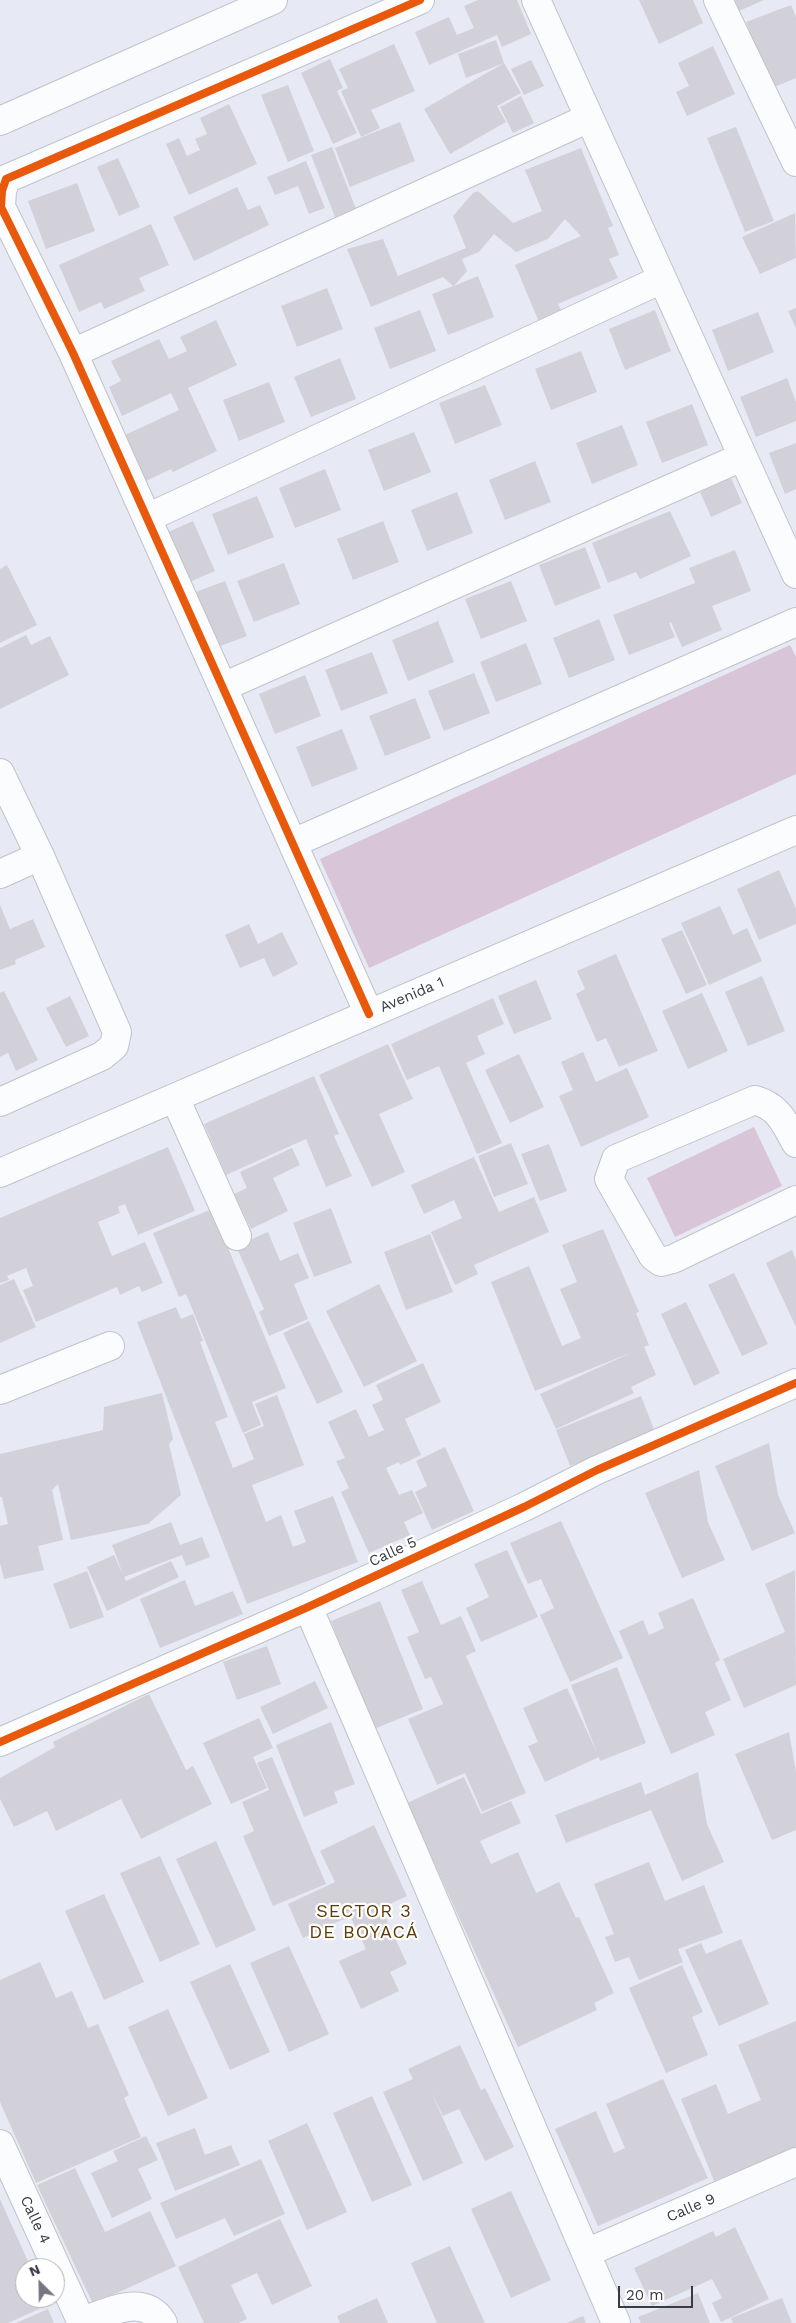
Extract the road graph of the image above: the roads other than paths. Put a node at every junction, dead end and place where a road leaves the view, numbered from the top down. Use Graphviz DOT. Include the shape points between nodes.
graph roads {
  1 [pos="273,0"];
  2 [pos="420,0"];
  3 [pos="536,0"];
  4 [pos="718,0"];
  5 [pos="589,118"];
  6 [pos="0,121"];
  7 [pos="790,134"];
  8 [pos="796,162"];
  9 [pos="662,279"];
  10 [pos="73,354"];
  11 [pos="742,457"];
  12 [pos="147,518"];
  13 [pos="796,574"];
  14 [pos="796,622"];
  15 [pos="223,687"];
  16 [pos="0,773"];
  17 [pos="796,830"];
  18 [pos="293,843"];
  19 [pos="40,856"];
  20 [pos="0,874"];
  21 [pos="369,1014"];
  22 [pos="175,1098"];
  23 [pos="0,1102"];
  24 [pos="796,1143"];
  25 [pos="0,1173"];
  26 [pos="796,1200"];
  27 [pos="237,1236"];
  28 [pos="110,1346"];
  29 [pos="796,1383"];
  30 [pos="0,1390"];
  31 [pos="308,1607"];
  32 [pos="0,1742"];
  33 [pos="0,2144"];
  34 [pos="796,2162"];
  35 [pos="586,2253"];
  36 [pos="81,2322"];
  37 [pos="162,2323"];
  38 [pos="616,2323"];
  1 -- 6 [label="street"];
  2 -- 10 [label="street" via="6,179 1,207"];
  3 -- 5 [label="street"];
  4 -- 7 [label="street"];
  5 -- 9 [label="street"];
  5 -- 10 [label="street"];
  7 -- 8 [label="street"];
  9 -- 11 [label="street"];
  9 -- 12 [label="street"];
  10 -- 12 [label="street"];
  11 -- 13 [label="street"];
  11 -- 15 [label="street"];
  12 -- 15 [label="street"];
  14 -- 18 [label="street"];
  15 -- 18 [label="street"];
  16 -- 19 [label="street"];
  17 -- 21 [label="street, Avenida 1"];
  18 -- 21 [label="street"];
  19 -- 20 [label="street"];
  19 -- 23 [label="street" via="117,1032 114,1046 102,1056"];
  21 -- 22 [label="street, Avenida 1"];
  22 -- 25 [label="street, Avenida 1"];
  22 -- 27 [label="street"];
  24 -- 26 [label="street" via="769,1104 755,1100 616,1159 610,1180 653,1256 661,1262"];
  28 -- 30 [label="street"];
  29 -- 31 [label="street, Calle 5" via="597,1470"];
  31 -- 32 [label="street, Calle 5"];
  31 -- 35 [label="street"];
  33 -- 36 [label="street, Calle 4"];
  34 -- 35 [label="street, Calle 9"];
  35 -- 38 [label="street"];
  36 -- 37 [label="street" via="136,2304 156,2313"];
}
